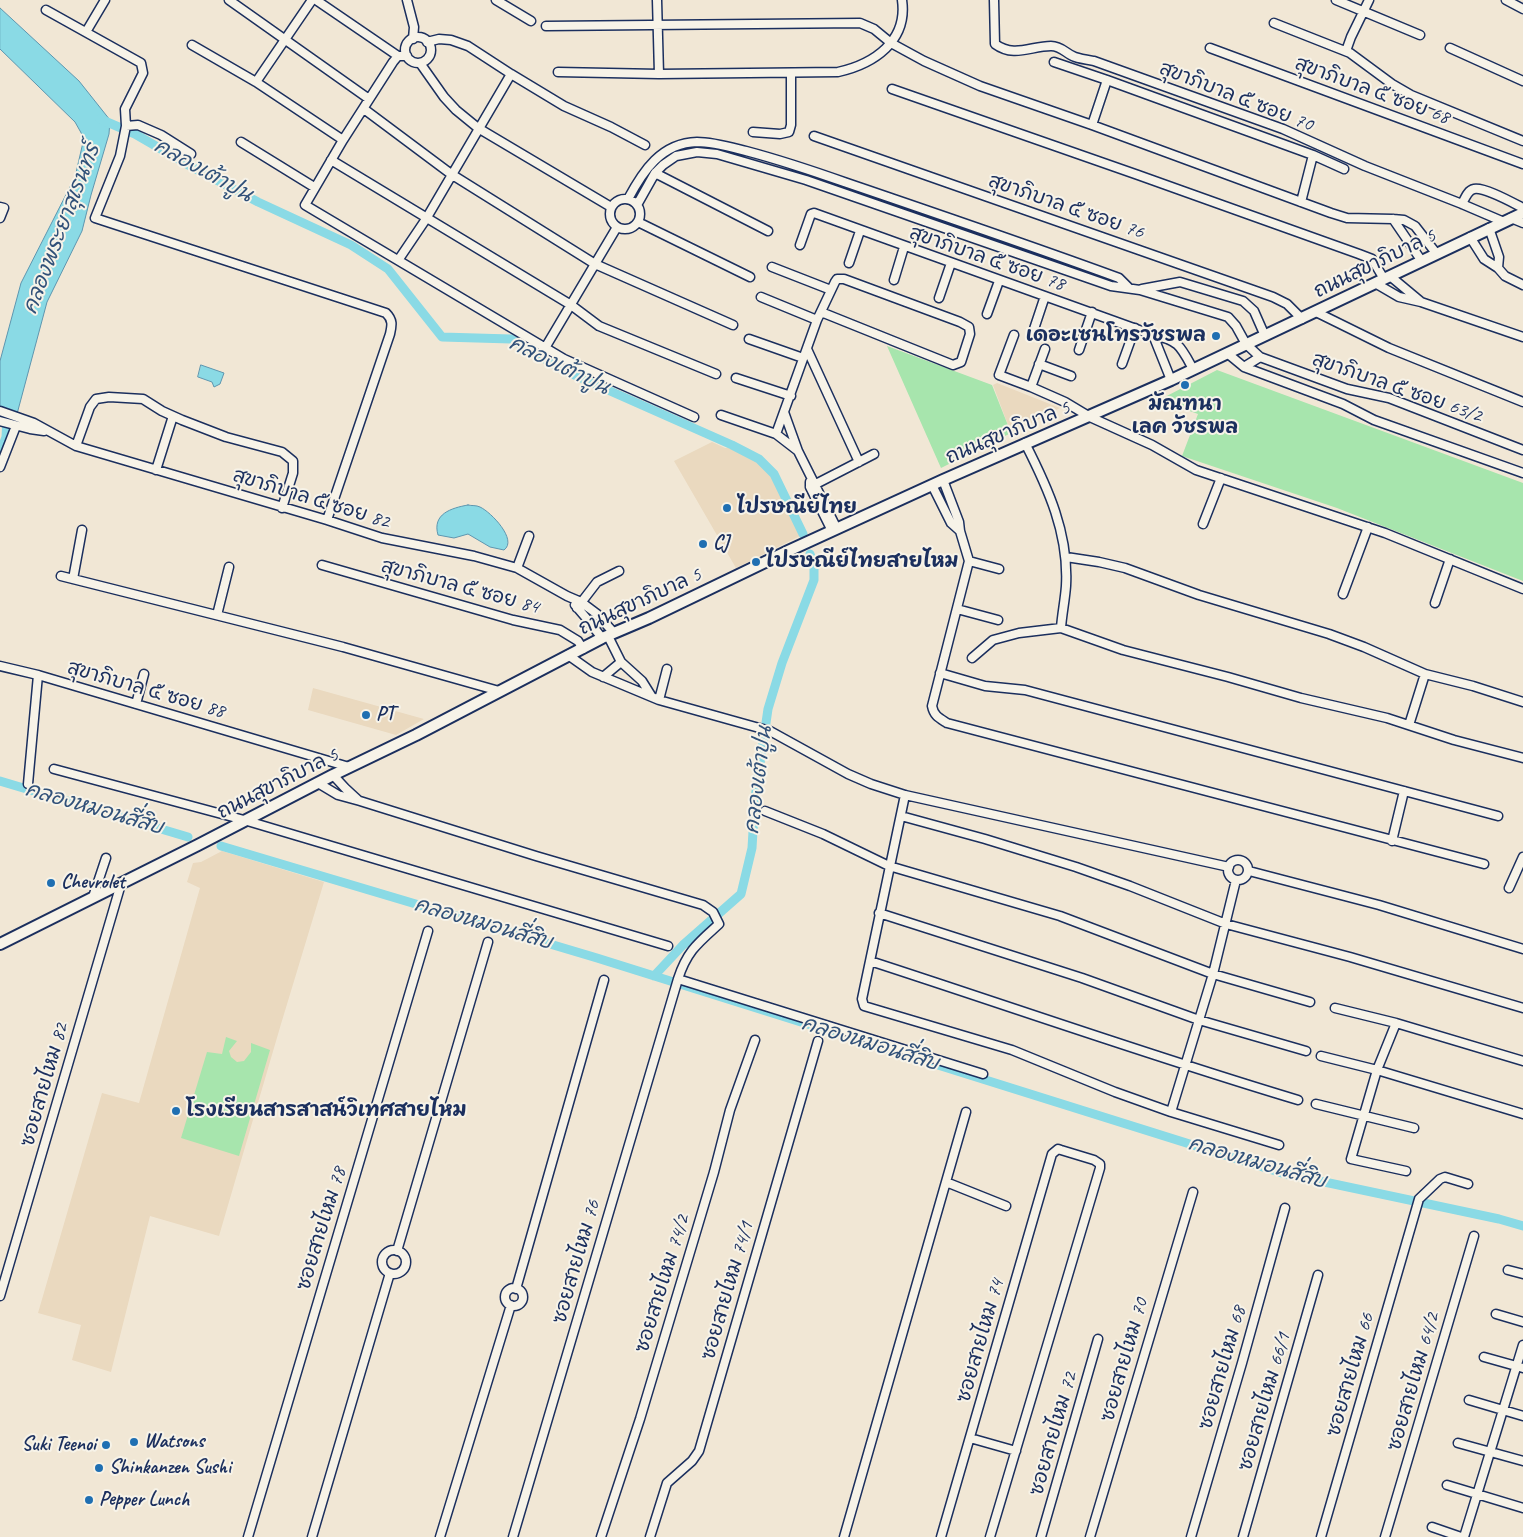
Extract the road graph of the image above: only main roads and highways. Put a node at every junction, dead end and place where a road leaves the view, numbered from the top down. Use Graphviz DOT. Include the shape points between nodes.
graph roads {
  1 [pos="1523,213"];
  2 [pos="0,945"];
  1 -- 2 [label="main road, ถนนสุขาภิบาล 5" via="1171,380 932,485 568,655"];
}
